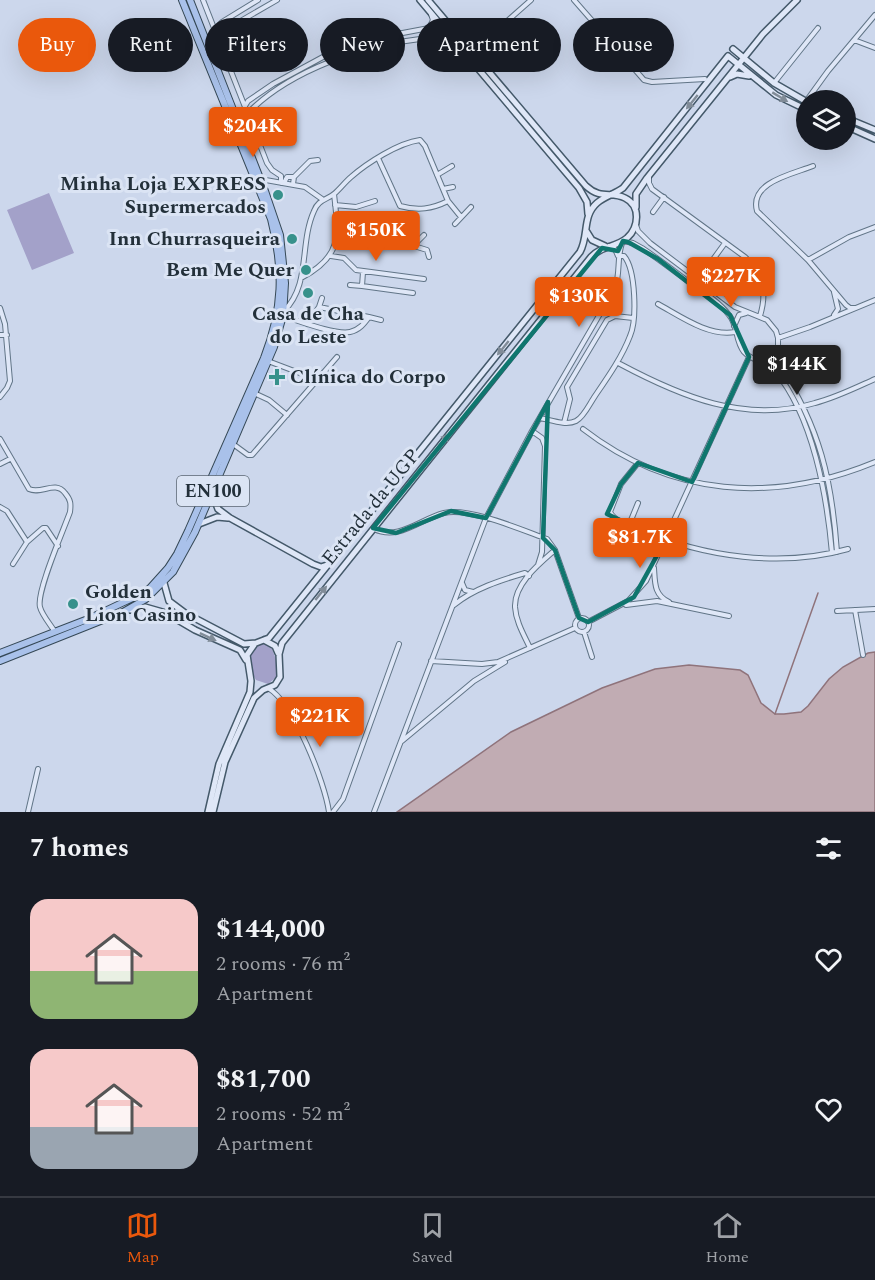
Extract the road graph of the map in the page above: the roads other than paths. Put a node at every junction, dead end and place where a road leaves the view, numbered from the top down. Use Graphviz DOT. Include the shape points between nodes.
graph roads {
  1 [pos="182,0"];
  2 [pos="190,0"];
  3 [pos="202,0"];
  4 [pos="258,0"];
  5 [pos="277,0"];
  6 [pos="420,0"];
  7 [pos="428,0"];
  8 [pos="531,0"];
  9 [pos="574,0"];
  10 [pos="797,0"];
  11 [pos="427,9"];
  12 [pos="875,15"];
  13 [pos="210,18"];
  14 [pos="229,18"];
  15 [pos="246,18"];
  16 [pos="435,18"];
  17 [pos="511,18"];
  18 [pos="590,18"];
  19 [pos="818,27"];
  20 [pos="405,33"];
  21 [pos="854,40"];
  22 [pos="755,44"];
  23 [pos="875,47"];
  24 [pos="733,49"];
  25 [pos="320,58"];
  26 [pos="744,58"];
  27 [pos="738,64"];
  28 [pos="320,67"];
  29 [pos="232,72"];
  30 [pos="481,72"];
  31 [pos="637,72"];
  32 [pos="762,74"];
  33 [pos="705,79"];
  34 [pos="726,80"];
  35 [pos="756,80"];
  36 [pos="774,83"];
  37 [pos="814,90"];
  38 [pos="240,91"];
  39 [pos="796,95"];
  40 [pos="253,97"];
  41 [pos="256,105"];
  42 [pos="796,105"];
  43 [pos="245,106"];
  44 [pos="250,119"];
  45 [pos="856,122"];
  46 [pos="856,130"];
  47 [pos="875,130"];
  48 [pos="875,139"];
  49 [pos="378,158"];
  50 [pos="318,160"];
  51 [pos="452,166"];
  52 [pos="813,166"];
  53 [pos="650,174"];
  54 [pos="437,175"];
  55 [pos="294,177"];
  56 [pos="260,179"];
  57 [pos="283,183"];
  58 [pos="293,184"];
  59 [pos="453,187"];
  60 [pos="443,189"];
  61 [pos="652,189"];
  62 [pos="638,190"];
  63 [pos="334,194"];
  64 [pos="608,196"];
  65 [pos="663,197"];
  66 [pos="322,199"];
  67 [pos="375,201"];
  68 [pos="448,201"];
  69 [pos="335,205"];
  70 [pos="471,207"];
  71 [pos="653,212"];
  72 [pos="637,215"];
  73 [pos="461,217"];
  74 [pos="588,217"];
  75 [pos="455,224"];
  76 [pos="636,224"];
  77 [pos="875,227"];
  78 [pos="586,228"];
  79 [pos="335,235"];
  80 [pos="424,235"];
  81 [pos="623,241"];
  82 [pos="725,243"];
  83 [pos="413,246"];
  84 [pos="608,246"];
  85 [pos="331,256"];
  86 [pos="618,256"];
  87 [pos="429,257"];
  88 [pos="808,260"];
  89 [pos="709,265"];
  90 [pos="363,272"];
  91 [pos="301,278"];
  92 [pos="424,279"];
  93 [pos="350,285"];
  94 [pos="362,286"];
  95 [pos="833,288"];
  96 [pos="413,293"];
  97 [pos="322,298"];
  98 [pos="875,300"];
  99 [pos="658,304"];
  100 [pos="319,307"];
  101 [pos="0,308"];
  102 [pos="855,308"];
  103 [pos="747,313"];
  104 [pos="283,314"];
  105 [pos="760,316"];
  106 [pos="369,317"];
  107 [pos="633,318"];
  108 [pos="830,319"];
  109 [pos="381,320"];
  110 [pos="307,324"];
  111 [pos="734,329"];
  112 [pos="0,335"];
  113 [pos="7,335"];
  114 [pos="778,338"];
  115 [pos="779,347"];
  116 [pos="337,357"];
  117 [pos="749,357"];
  118 [pos="759,361"];
  119 [pos="268,362"];
  120 [pos="620,364"];
  121 [pos="875,379"];
  122 [pos="318,380"];
  123 [pos="254,393"];
  124 [pos="0,396"];
  125 [pos="804,405"];
  126 [pos="727,406"];
  127 [pos="797,407"];
  128 [pos="287,415"];
  129 [pos="540,418"];
  130 [pos="564,423"];
  131 [pos="583,429"];
  132 [pos="532,431"];
  133 [pos="0,439"];
  134 [pos="233,444"];
  135 [pos="10,459"];
  136 [pos="875,462"];
  137 [pos="638,463"];
  138 [pos="0,464"];
  139 [pos="829,478"];
  140 [pos="822,479"];
  141 [pos="692,482"];
  142 [pos="212,493"];
  143 [pos="638,503"];
  144 [pos="0,507"];
  145 [pos="230,518"];
  146 [pos="486,518"];
  147 [pos="199,524"];
  148 [pos="628,525"];
  149 [pos="373,528"];
  150 [pos="543,538"];
  151 [pos="665,541"];
  152 [pos="27,542"];
  153 [pos="58,546"];
  154 [pos="848,549"];
  155 [pos="555,550"];
  156 [pos="834,552"];
  157 [pos="13,564"];
  158 [pos="313,564"];
  159 [pos="654,564"];
  160 [pos="328,565"];
  161 [pos="538,565"];
  162 [pos="529,576"];
  163 [pos="317,579"];
  164 [pos="462,580"];
  165 [pos="164,583"];
  166 [pos="475,592"];
  167 [pos="172,604"];
  168 [pos="673,604"];
  169 [pos="622,605"];
  170 [pos="451,608"];
  171 [pos="875,609"];
  172 [pos="837,610"];
  173 [pos="855,610"];
  174 [pos="123,612"];
  175 [pos="166,613"];
  176 [pos="729,616"];
  177 [pos="579,618"];
  178 [pos="588,622"];
  179 [pos="575,628"];
  180 [pos="55,632"];
  181 [pos="584,632"];
  182 [pos="264,640"];
  183 [pos="256,644"];
  184 [pos="399,644"];
  185 [pos="530,648"];
  186 [pos="0,653"];
  187 [pos="279,654"];
  188 [pos="863,655"];
  189 [pos="513,657"];
  190 [pos="592,657"];
  191 [pos="247,661"];
  192 [pos="431,661"];
  193 [pos="0,662"];
  194 [pos="251,681"];
  195 [pos="278,682"];
  196 [pos="267,688"];
  197 [pos="278,696"];
  198 [pos="402,742"];
  199 [pos="38,769"];
  200 [pos="327,798"];
  201 [pos="341,802"];
  202 [pos="28,812"];
  203 [pos="208,812"];
  204 [pos="213,812"];
  205 [pos="331,812"];
  206 [pos="374,812"];
  1 -- 180 [label="main road, EN100" via="271,219 280,262 277,317 252,386 168,568 141,594"];
  2 -- 56 [label="main road, EN100"];
  3 -- 13 [label="street"];
  4 -- 14 [label="street"];
  5 -- 15 [label="street"];
  6 -- 11 [label="main road"];
  7 -- 64 [label="main road" via="586,186"];
  8 -- 17 [label="street"];
  9 -- 18 [label="street"];
  10 -- 22 [label="main road"];
  11 -- 16 [label="main road"];
  11 -- 20 [label="street" via="433,20 429,28"];
  12 -- 21 [label="street"];
  19 -- 36 [label="street"];
  21 -- 23 [label="street"];
  21 -- 37 [label="street"];
  22 -- 26 [label="main road"];
  22 -- 32 [label="main road" via="752,60"];
  24 -- 26 [label="main road"];
  25 -- 40 [label="street"];
  26 -- 27 [label="main road"];
  26 -- 32 [label="main road"];
  27 -- 34 [label="main road"];
  27 -- 35 [label="main road"];
  27 -- 64 [label="main road, one-way" via="728,56 623,188"];
  28 -- 41 [label="street"];
  29 -- 38 [label="street"];
  30 -- 74 [label="main road" via="579,188 587,202"];
  31 -- 33 [label="street" via="648,82"];
  32 -- 36 [label="main road"];
  34 -- 35 [label="main road" via="737,74"];
  34 -- 53 [label="main road"];
  35 -- 42 [label="main road, one-way"];
  36 -- 39 [label="main road"];
  38 -- 40 [label="street"];
  38 -- 43 [label="street"];
  40 -- 43 [label="street"];
  41 -- 43 [label="street"];
  41 -- 44 [label="street"];
  43 -- 44 [label="street"];
  44 -- 57 [label="street" via="267,163"];
  45 -- 47 [label="main road"];
  46 -- 48 [label="main road"];
  49 -- 54 [label="street" via="420,140"];
  49 -- 63 [label="street"];
  49 -- 68 [label="street" via="400,206 420,210"];
  50 -- 55 [label="street" via="310,161"];
  51 -- 54 [label="street"];
  52 -- 88 [label="street" via="765,187 756,202 759,215"];
  53 -- 61 [label="street"];
  53 -- 62 [label="main road"];
  54 -- 60 [label="street"];
  55 -- 57 [label="street" via="287,177"];
  55 -- 58 [label="street"];
  56 -- 57 [label="street"];
  56 -- 104 [label="main road, EN100" via="284,252"];
  57 -- 58 [label="street"];
  58 -- 66 [label="street"];
  59 -- 60 [label="street"];
  60 -- 68 [label="street"];
  61 -- 62 [label="street"];
  61 -- 65 [label="street"];
  62 -- 72 [label="main road"];
  63 -- 66 [label="street"];
  63 -- 69 [label="street"];
  64 -- 72 [label="main road" via="626,199"];
  64 -- 74 [label="main road" via="596,204"];
  65 -- 71 [label="street"];
  65 -- 82 [label="street"];
  66 -- 91 [label="street" via="313,212"];
  67 -- 69 [label="street" via="356,207"];
  68 -- 73 [label="street"];
  69 -- 79 [label="street"];
  70 -- 73 [label="street"];
  72 -- 76 [label="main road"];
  73 -- 75 [label="street"];
  74 -- 78 [label="main road"];
  76 -- 81 [label="main road"];
  76 -- 103 [label="street" via="642,237"];
  77 -- 88 [label="street"];
  78 -- 84 [label="main road" via="591,240"];
  78 -- 160 [label="main road, one-way" via="580,252"];
  79 -- 83 [label="street" via="357,235"];
  79 -- 85 [label="street"];
  80 -- 83 [label="street"];
  81 -- 84 [label="main road, Estrada da UGP"];
  81 -- 86 [label="street"];
  81 -- 111 [label="street" via="642,248 709,296 730,315"];
  82 -- 89 [label="street"];
  82 -- 105 [label="street" via="745,257 760,275 765,296"];
  83 -- 87 [label="street" via="427,250"];
  84 -- 86 [label="street"];
  149 -- 84 [label="main road, Estrada da UGP, one-way" via="591,257"];
  85 -- 90 [label="street" via="344,258 351,267"];
  85 -- 91 [label="street"];
  86 -- 107 [label="street" via="627,260 633,278"];
  86 -- 129 [label="street" via="615,288"];
  88 -- 95 [label="street"];
  90 -- 92 [label="street"];
  90 -- 94 [label="street"];
  91 -- 104 [label="street" via="297,295"];
  93 -- 94 [label="street"];
  94 -- 96 [label="street"];
  95 -- 102 [label="street" via="846,305"];
  95 -- 108 [label="street" via="838,309"];
  97 -- 100 [label="street"];
  98 -- 102 [label="street"];
  99 -- 111 [label="street" via="694,324 726,333"];
  100 -- 106 [label="street"];
  100 -- 110 [label="street"];
  101 -- 113 [label="street"];
  102 -- 108 [label="street"];
  103 -- 105 [label="street"];
  103 -- 111 [label="street" via="739,315"];
  104 -- 110 [label="street"];
  104 -- 119 [label="main road, EN100"];
  105 -- 114 [label="street" via="772,325"];
  106 -- 109 [label="street"];
  106 -- 110 [label="street" via="350,332"];
  107 -- 130 [label="street" via="631,335 611,373 580,418"];
  107 -- 130 [label="street" via="615,315 607,320 567,387 570,399"];
  108 -- 114 [label="street"];
  111 -- 117 [label="street"];
  112 -- 113 [label="street"];
  113 -- 124 [label="street" via="10,381"];
  114 -- 115 [label="street"];
  115 -- 118 [label="street" via="771,358"];
  115 -- 125 [label="street" via="780,367"];
  116 -- 122 [label="street"];
  117 -- 118 [label="street"];
  117 -- 126 [label="street"];
  118 -- 127 [label="street" via="775,371"];
  119 -- 122 [label="street"];
  119 -- 123 [label="main road, EN100"];
  120 -- 126 [label="street" via="672,391"];
  121 -- 125 [label="street"];
  122 -- 128 [label="street"];
  123 -- 128 [label="street"];
  123 -- 134 [label="main road, EN100"];
  125 -- 127 [label="street"];
  125 -- 139 [label="street"];
  126 -- 127 [label="street" via="764,410"];
  126 -- 141 [label="street"];
  127 -- 140 [label="street"];
  128 -- 134 [label="street" via="252,455"];
  129 -- 130 [label="street"];
  129 -- 132 [label="street"];
  131 -- 137 [label="street"];
  132 -- 146 [label="street"];
  132 -- 150 [label="street" via="545,446"];
  133 -- 135 [label="street"];
  134 -- 142 [label="main road, EN100"];
  135 -- 138 [label="street"];
  135 -- 153 [label="street" via="29,489 58,488 70,499 70,512"];
  136 -- 139 [label="street"];
  137 -- 141 [label="street"];
  137 -- 148 [label="street" via="621,484 610,512"];
  139 -- 140 [label="street"];
  139 -- 156 [label="street"];
  140 -- 141 [label="street" via="759,489"];
  140 -- 156 [label="street"];
  141 -- 151 [label="street"];
  142 -- 145 [label="main road" via="218,509"];
  142 -- 147 [label="main road, EN100"];
  143 -- 148 [label="street"];
  144 -- 152 [label="street" via="7,511"];
  145 -- 147 [label="main road" via="217,517"];
  145 -- 158 [label="main road"];
  146 -- 149 [label="street" via="461,510 432,516 396,533"];
  146 -- 150 [label="street"];
  146 -- 164 [label="street"];
  147 -- 165 [label="main road, EN100" via="183,557"];
  148 -- 151 [label="street"];
  187 -- 149 [label="main road, Estrada da UGP, one-way" via="285,639"];
  150 -- 155 [label="street"];
  150 -- 161 [label="street"];
  151 -- 156 [label="street" via="740,557 783,558"];
  151 -- 159 [label="street"];
  152 -- 153 [label="street" via="45,527"];
  152 -- 157 [label="street"];
  153 -- 180 [label="street" via="40,603"];
  154 -- 156 [label="street"];
  155 -- 161 [label="street"];
  155 -- 177 [label="street"];
  158 -- 160 [label="main road"];
  158 -- 163 [label="main road" via="318,571"];
  159 -- 168 [label="street" via="657,592"];
  159 -- 169 [label="street" via="643,587"];
  160 -- 163 [label="main road"];
  161 -- 162 [label="street"];
  162 -- 166 [label="street" via="525,573"];
  162 -- 185 [label="street" via="518,593 515,608"];
  163 -- 182 [label="main road"];
  164 -- 166 [label="street" via="465,590"];
  164 -- 170 [label="street"];
  165 -- 167 [label="main road"];
  165 -- 174 [label="main road, EN100"];
  166 -- 170 [label="street"];
  167 -- 175 [label="main road" via="165,606"];
  167 -- 183 [label="main road" via="234,640"];
  168 -- 169 [label="street" via="657,601"];
  168 -- 176 [label="street"];
  169 -- 178 [label="street"];
  170 -- 192 [label="street"];
  171 -- 173 [label="street"];
  172 -- 173 [label="street"];
  173 -- 188 [label="street"];
  174 -- 175 [label="main road" via="145,607"];
  174 -- 193 [label="main road, EN100"];
  175 -- 191 [label="main road, one-way" via="240,650"];
  177 -- 178 [label="street"];
  177 -- 179 [label="street"];
  178 -- 181 [label="street"];
  179 -- 181 [label="street"];
  179 -- 185 [label="street"];
  180 -- 186 [label="main road, EN100"];
  181 -- 190 [label="street"];
  182 -- 183 [label="main road"];
  182 -- 187 [label="main road" via="275,646"];
  183 -- 191 [label="main road" via="248,651"];
  184 -- 201 [label="street"];
  185 -- 189 [label="street"];
  187 -- 195 [label="main road, Estrada da UGP"];
  189 -- 192 [label="street" via="482,664"];
  189 -- 198 [label="street" via="474,681"];
  191 -- 194 [label="main road"];
  192 -- 198 [label="street"];
  194 -- 196 [label="main road"];
  194 -- 203 [label="main road" via="249,696 219,764"];
  195 -- 196 [label="main road"];
  195 -- 197 [label="street"];
  196 -- 197 [label="street"];
  196 -- 204 [label="main road" via="256,695 231,746"];
  197 -- 200 [label="street" via="308,748"];
  198 -- 206 [label="street"];
  199 -- 202 [label="street"];
  200 -- 201 [label="street" via="331,803"];
  200 -- 205 [label="street"];
  201 -- 205 [label="street"];
}
